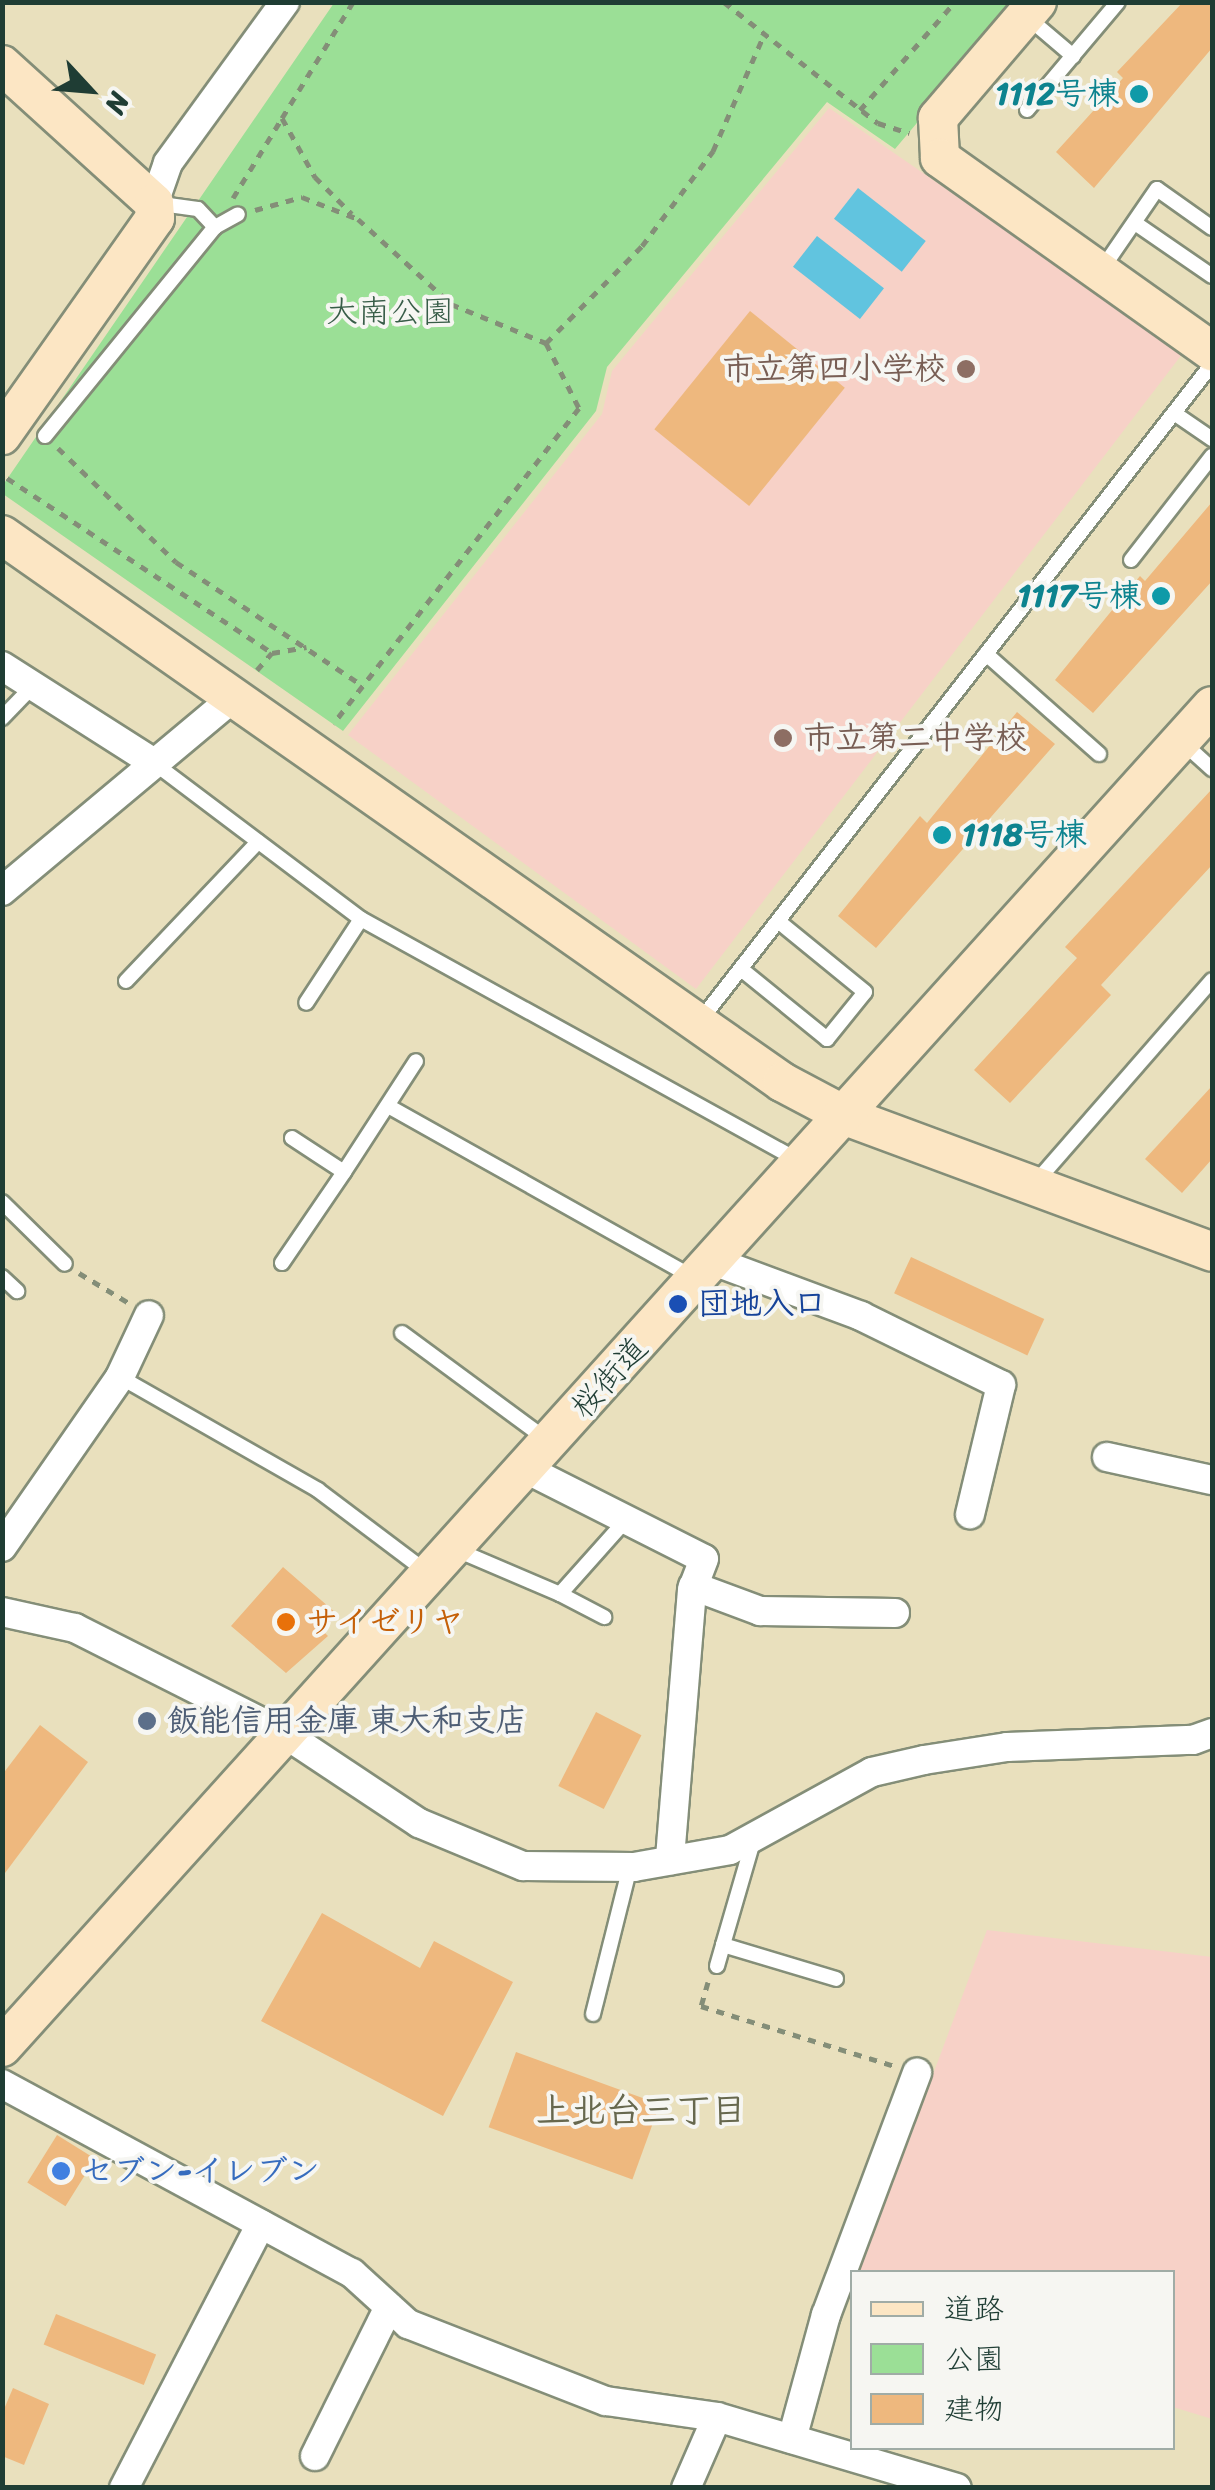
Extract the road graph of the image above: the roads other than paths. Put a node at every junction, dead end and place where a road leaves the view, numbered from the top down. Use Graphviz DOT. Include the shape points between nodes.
graph roads {
  1 [pos="285,2"];
  2 [pos="1118,2"];
  3 [pos="1031,9"];
  4 [pos="1074,56"];
  5 [pos="2,65"];
  6 [pos="1027,110"];
  7 [pos="154,203"];
  8 [pos="238,214"];
  9 [pos="1135,223"];
  10 [pos="215,227"];
  11 [pos="1212,228"];
  12 [pos="1100,272"];
  13 [pos="1212,276"];
  14 [pos="1212,351"];
  15 [pos="1212,364"];
  16 [pos="1174,413"];
  17 [pos="2,435"];
  18 [pos="45,436"];
  19 [pos="1212,438"];
  20 [pos="1212,456"];
  21 [pos="2,535"];
  22 [pos="1131,560"];
  23 [pos="986,654"];
  24 [pos="2,666"];
  25 [pos="246,683"];
  26 [pos="33,686"];
  27 [pos="1212,706"];
  28 [pos="2,718"];
  29 [pos="1181,740"];
  30 [pos="1098,754"];
  31 [pos="154,763"];
  32 [pos="1212,769"];
  33 [pos="258,842"];
  34 [pos="2,891"];
  35 [pos="361,919"];
  36 [pos="778,921"];
  37 [pos="741,969"];
  38 [pos="1212,980"];
  39 [pos="126,981"];
  40 [pos="306,1003"];
  41 [pos="697,1025"];
  42 [pos="416,1061"];
  43 [pos="388,1106"];
  44 [pos="848,1116"];
  45 [pos="292,1138"];
  46 [pos="805,1164"];
  47 [pos="344,1172"];
  48 [pos="1033,1186"];
  49 [pos="2,1202"];
  50 [pos="1212,1252"];
  51 [pos="65,1264"];
  52 [pos="282,1264"];
  53 [pos="707,1272"];
  54 [pos="2,1276"];
  55 [pos="17,1291"];
  56 [pos="149,1316"];
  57 [pos="402,1333"];
  58 [pos="120,1377"];
  59 [pos="539,1456"];
  60 [pos="1107,1457"];
  61 [pos="1211,1475"];
  62 [pos="970,1514"];
  63 [pos="625,1521"];
  64 [pos="2,1547"];
  65 [pos="442,1562"];
  66 [pos="693,1586"];
  67 [pos="560,1594"];
  68 [pos="895,1612"];
  69 [pos="3,1613"];
  70 [pos="604,1617"];
  71 [pos="1212,1733"];
  72 [pos="286,1734"];
  73 [pos="754,1837"];
  74 [pos="670,1860"];
  75 [pos="630,1866"];
  76 [pos="723,1945"];
  77 [pos="716,1966"];
  78 [pos="836,1979"];
  79 [pos="592,2014"];
  80 [pos="2,2047"];
  81 [pos="917,2073"];
  82 [pos="2,2084"];
  83 [pos="261,2224"];
  84 [pos="389,2307"];
  85 [pos="717,2417"];
  86 [pos="792,2439"];
  87 [pos="316,2456"];
  88 [pos="124,2488"];
  89 [pos="686,2488"];
  90 [pos="956,2488"];
  1 -- 7 [label="street" via="168,163"];
  2 -- 4 [label="lane"];
  3 -- 4 [label="lane"];
  3 -- 12 [label="street" via="938,118 934,140 955,172"];
  4 -- 6 [label="lane"];
  5 -- 7 [label="street"];
  7 -- 10 [label="lane" via="198,209"];
  7 -- 17 [label="street" via="146,239"];
  8 -- 10 [label="lane"];
  9 -- 11 [label="lane" via="1157,189"];
  9 -- 12 [label="lane"];
  9 -- 13 [label="lane"];
  10 -- 18 [label="lane"];
  12 -- 14 [label="street"];
  15 -- 16 [label="lane"];
  16 -- 19 [label="lane"];
  16 -- 23 [label="lane"];
  20 -- 22 [label="lane"];
  21 -- 25 [label="street"];
  23 -- 30 [label="lane"];
  23 -- 36 [label="lane"];
  24 -- 26 [label="street"];
  25 -- 31 [label="street"];
  25 -- 41 [label="street"];
  26 -- 28 [label="lane"];
  26 -- 31 [label="street"];
  27 -- 29 [label="street, 桜街道"];
  29 -- 32 [label="lane"];
  29 -- 44 [label="street, 桜街道"];
  31 -- 33 [label="lane"];
  31 -- 34 [label="street"];
  33 -- 35 [label="lane"];
  33 -- 39 [label="lane"];
  35 -- 40 [label="lane"];
  35 -- 46 [label="lane"];
  36 -- 37 [label="lane"];
  36 -- 37 [label="lane" via="865,992 827,1039"];
  37 -- 41 [label="lane"];
  38 -- 48 [label="lane"];
  41 -- 44 [label="street"];
  42 -- 43 [label="lane"];
  43 -- 47 [label="lane"];
  43 -- 53 [label="lane"];
  44 -- 46 [label="street, 桜街道"];
  44 -- 48 [label="street"];
  45 -- 47 [label="lane"];
  46 -- 53 [label="street, 桜街道"];
  47 -- 52 [label="lane"];
  48 -- 50 [label="street"];
  49 -- 51 [label="lane"];
  53 -- 59 [label="street, 桜街道"];
  53 -- 62 [label="street" via="862,1316 1000,1385"];
  54 -- 55 [label="lane"];
  56 -- 58 [label="street"];
  57 -- 59 [label="lane"];
  58 -- 64 [label="street"];
  58 -- 65 [label="lane"];
  59 -- 63 [label="street"];
  59 -- 65 [label="street, 桜街道"];
  60 -- 61 [label="street"];
  63 -- 66 [label="street" via="704,1559"];
  63 -- 67 [label="lane"];
  65 -- 67 [label="lane"];
  65 -- 72 [label="street, 桜街道"];
  66 -- 68 [label="street" via="760,1611"];
  66 -- 74 [label="street"];
  67 -- 70 [label="lane"];
  69 -- 72 [label="street" via="75,1628"];
  71 -- 73 [label="street" via="1193,1740 1008,1747 924,1760 872,1772"];
  72 -- 75 [label="street" via="419,1824 523,1866"];
  72 -- 80 [label="street, 桜街道"];
  73 -- 74 [label="street" via="730,1850"];
  73 -- 76 [label="lane"];
  74 -- 75 [label="street"];
  75 -- 79 [label="lane"];
  76 -- 77 [label="lane"];
  76 -- 78 [label="lane"];
  81 -- 86 [label="street" via="826,2315"];
  82 -- 83 [label="street"];
  83 -- 84 [label="street" via="352,2273"];
  83 -- 88 [label="street"];
  84 -- 85 [label="street" via="408,2324 606,2400"];
  84 -- 87 [label="street"];
  85 -- 86 [label="street"];
  85 -- 89 [label="street"];
  86 -- 90 [label="street"];
}
